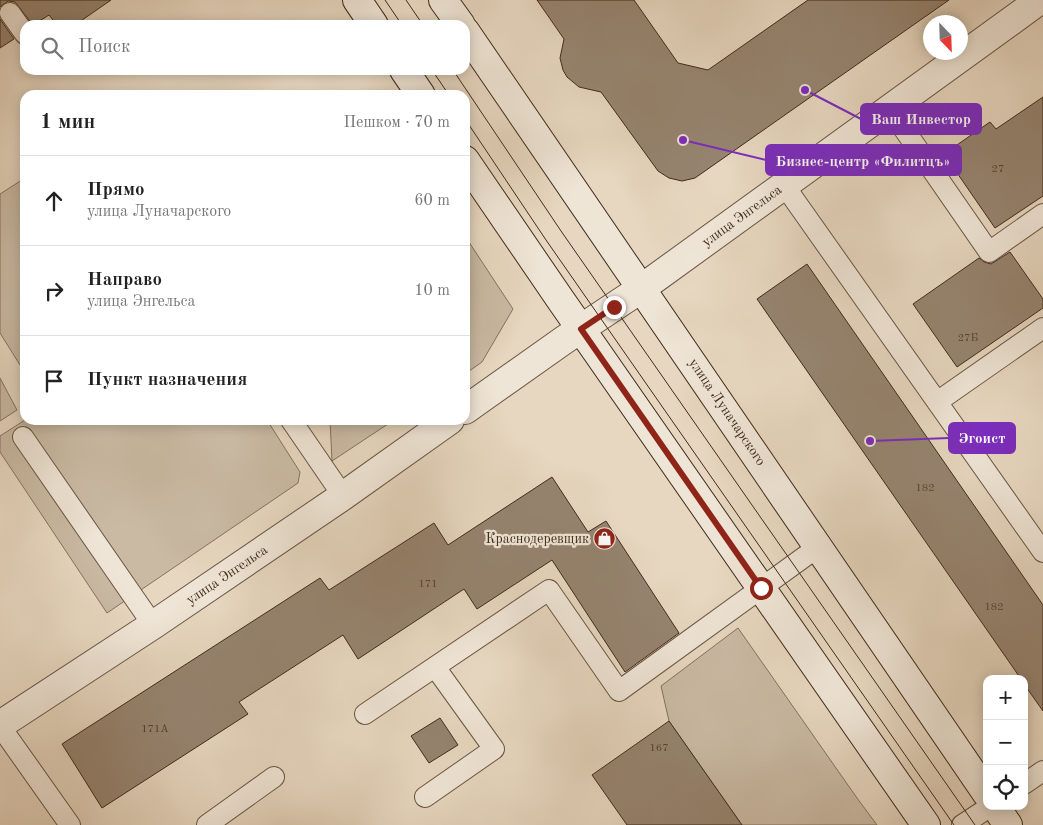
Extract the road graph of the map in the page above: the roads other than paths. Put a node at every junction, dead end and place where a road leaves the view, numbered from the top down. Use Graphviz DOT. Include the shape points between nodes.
graph roads {
  1 [pos="357,0"];
  2 [pos="444,0"];
  3 [pos="1040,0"];
  4 [pos="10,13"];
  5 [pos="371,20"];
  6 [pos="458,20"];
  7 [pos="20,27"];
  8 [pos="470,38"];
  9 [pos="407,75"];
  10 [pos="418,90"];
  11 [pos="890,109"];
  12 [pos="470,167"];
  13 [pos="784,186"];
  14 [pos="1043,214"];
  15 [pos="642,288"];
  16 [pos="1043,328"];
  17 [pos="581,329"];
  18 [pos="937,402"];
  19 [pos="470,407"];
  20 [pos="294,425"];
  21 [pos="443,425"];
  22 [pos="23,437"];
  23 [pos="342,496"];
  24 [pos="818,547"];
  25 [pos="1043,552"];
  26 [pos="761,588"];
  27 [pos="152,625"];
  28 [pos="435,667"];
  29 [pos="365,714"];
  30 [pos="0,726"];
  31 [pos="1043,771"];
  32 [pos="274,777"];
  33 [pos="1028,781"];
  34 [pos="983,788"];
  35 [pos="425,797"];
  36 [pos="985,810"];
  37 [pos="998,810"];
  38 [pos="70,825"];
  39 [pos="207,825"];
  40 [pos="926,825"];
  41 [pos="962,825"];
  42 [pos="1008,825"];
  1 -- 5 [label="main road"];
  2 -- 6 [label="main road"];
  3 -- 11 [label="main road, улица Энгельса"];
  4 -- 7 [label="lane"];
  8 -- 15 [label="main road, улица Луначарского"];
  9 -- 10 [label="main road"];
  11 -- 13 [label="main road, улица Энгельса"];
  11 -- 14 [label="lane" via="989,252"];
  12 -- 17 [label="main road"];
  13 -- 15 [label="main road, улица Энгельса"];
  13 -- 18 [label="lane"];
  15 -- 17 [label="main road, улица Энгельса"];
  15 -- 24 [label="main road, улица Луначарского"];
  16 -- 18 [label="lane"];
  17 -- 19 [label="main road, улица Энгельса"];
  17 -- 26 [label="main road"];
  18 -- 25 [label="lane"];
  20 -- 23 [label="lane"];
  21 -- 23 [label="main road, улица Энгельса"];
  22 -- 27 [label="lane"];
  23 -- 27 [label="main road, улица Энгельса"];
  24 -- 26 [label="lane"];
  24 -- 34 [label="main road, улица Луначарского"];
  26 -- 28 [label="lane" via="619,691 549,590"];
  26 -- 40 [label="main road"];
  27 -- 30 [label="main road, улица Энгельса"];
  28 -- 29 [label="lane"];
  28 -- 35 [label="lane" via="494,749"];
  30 -- 38 [label="lane"];
  31 -- 33 [label="lane"];
  32 -- 39 [label="lane"];
  36 -- 41 [label="lane"];
  37 -- 42 [label="main road"];
}
